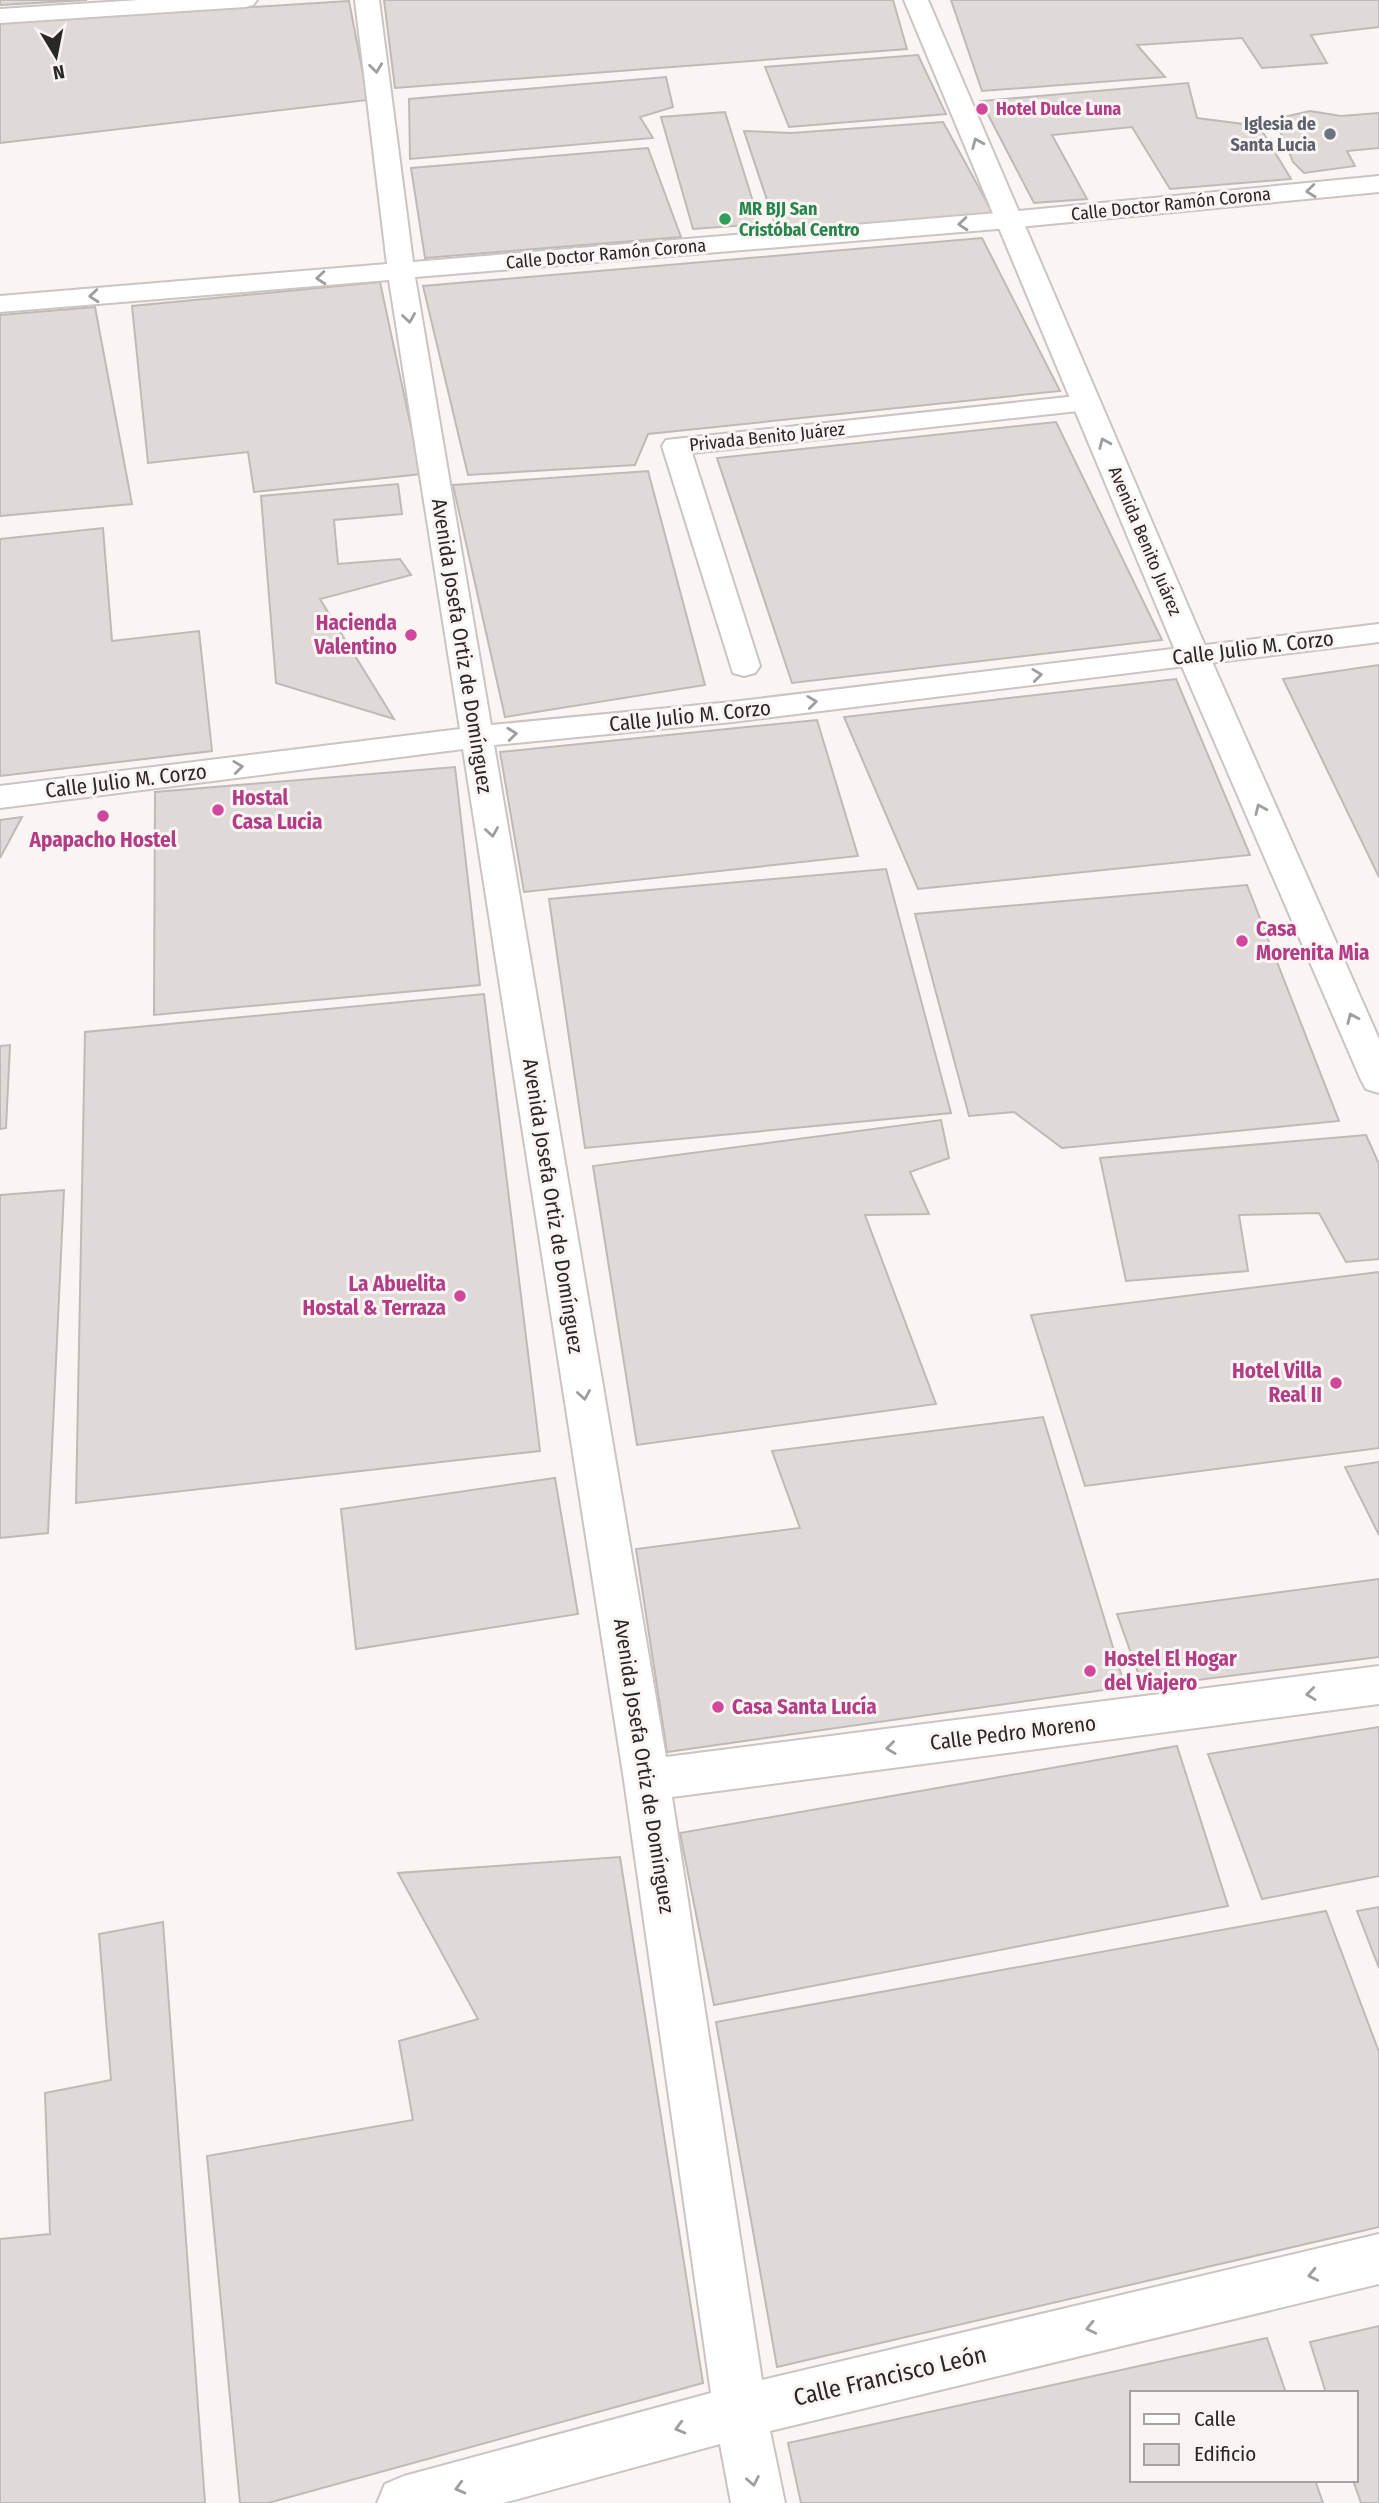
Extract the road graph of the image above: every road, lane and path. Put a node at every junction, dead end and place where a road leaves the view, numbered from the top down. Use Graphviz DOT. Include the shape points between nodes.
graph roads {
  1 [pos="245,0"];
  2 [pos="367,0"];
  3 [pos="916,0"];
  4 [pos="0,16"];
  5 [pos="1379,184"];
  6 [pos="1009,220"];
  7 [pos="401,271"];
  8 [pos="0,304"];
  9 [pos="1087,403"];
  10 [pos="1379,633"];
  11 [pos="1193,656"];
  12 [pos="744,667"];
  13 [pos="476,737"];
  14 [pos="0,797"];
  15 [pos="1379,1080"];
  16 [pos="1379,1685"];
  17 [pos="647,1780"];
  18 [pos="1379,2259"];
  19 [pos="740,2412"];
  20 [pos="404,2503"];
  21 [pos="758,2503"];
  1 -- 4 [label="street"];
  2 -- 7 [label="street, Avenida Josefa Ortiz de Domínguez, one-way"];
  6 -- 3 [label="street, Avenida Benito Juárez, one-way"];
  5 -- 6 [label="street, Calle Doctor Ramón Corona, one-way"];
  6 -- 7 [label="street, Calle Doctor Ramón Corona, one-way"];
  6 -- 9 [label="street, Avenida Benito Juárez"];
  7 -- 8 [label="street, Calle Doctor Ramón Corona, one-way"];
  7 -- 13 [label="street, Avenida Josefa Ortiz de Domínguez, one-way"];
  11 -- 9 [label="street, Avenida Benito Juárez, one-way"];
  9 -- 12 [label="street, Privada Benito Juárez" via="676,446"];
  10 -- 11 [label="street, Calle Julio M. Corzo"];
  13 -- 11 [label="street, Calle Julio M. Corzo, one-way" via="732,712"];
  15 -- 11 [label="street, Avenida Benito Juárez, one-way"];
  14 -- 13 [label="street, Calle Julio M. Corzo, one-way"];
  13 -- 17 [label="street, Avenida Josefa Ortiz de Domínguez, one-way"];
  16 -- 17 [label="street, Calle Pedro Moreno, one-way"];
  17 -- 19 [label="street, Avenida Josefa Ortiz de Domínguez"];
  18 -- 19 [label="street, Calle Francisco León, one-way"];
  19 -- 20 [label="street, Calle Francisco León, one-way"];
  19 -- 21 [label="street, Avenida Josefa Ortiz de Domínguez, one-way"];
}
